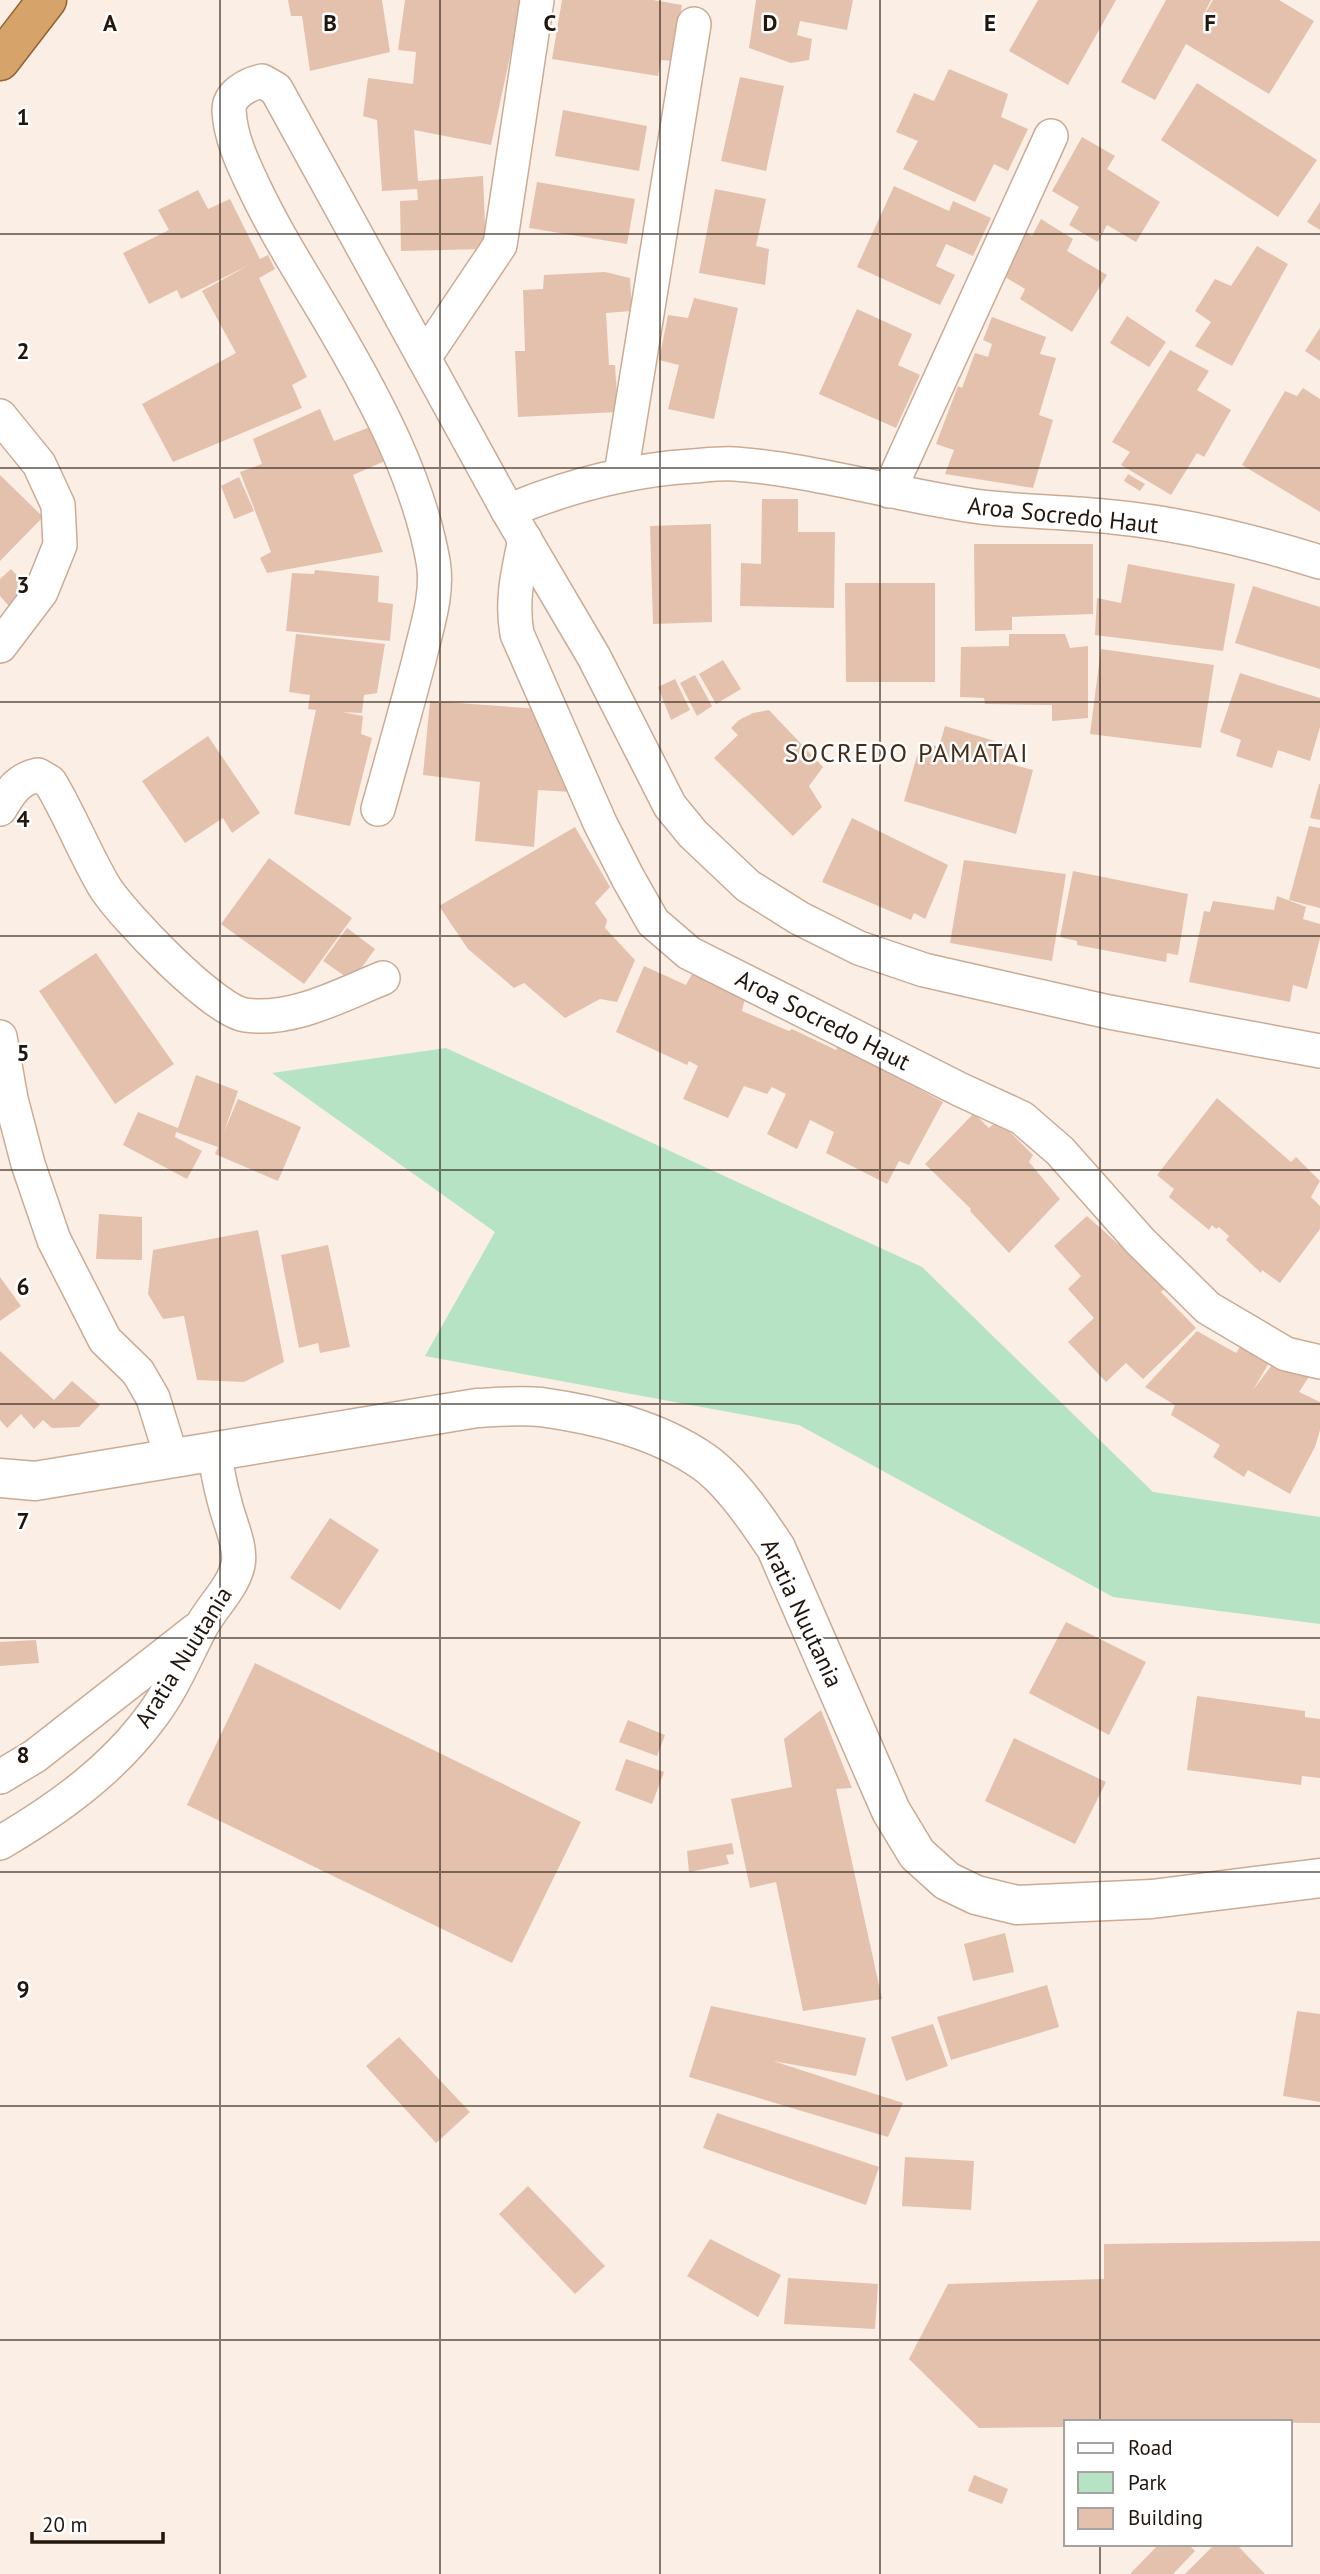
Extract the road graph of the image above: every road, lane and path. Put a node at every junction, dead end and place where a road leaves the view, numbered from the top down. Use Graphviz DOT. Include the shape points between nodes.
graph roads {
  1 [pos="47,0"];
  2 [pos="537,0"];
  3 [pos="694,24"];
  4 [pos="0,61"];
  5 [pos="1051,136"];
  6 [pos="424,358"];
  7 [pos="0,416"];
  8 [pos="621,474"];
  9 [pos="889,491"];
  10 [pos="508,511"];
  11 [pos="525,539"];
  12 [pos="1320,562"];
  13 [pos="0,646"];
  14 [pos="378,808"];
  15 [pos="0,809"];
  16 [pos="383,978"];
  17 [pos="0,1037"];
  18 [pos="1320,1051"];
  19 [pos="1320,1362"];
  20 [pos="214,1451"];
  21 [pos="172,1459"];
  22 [pos="0,1478"];
  23 [pos="201,1627"];
  24 [pos="0,1777"];
  25 [pos="0,1843"];
  26 [pos="1320,1878"];
  1 -- 4 [label="highway"];
  2 -- 6 [label="street" via="500,245"];
  3 -- 8 [label="street"];
  5 -- 9 [label="street"];
  6 -- 10 [label="street"];
  6 -- 14 [label="street" via="276,89 262,81 250,83 229,106 241,159 275,232 335,330 396,445 433,564 432,607"];
  7 -- 13 [label="street" via="44,474 58,505 60,545 41,592"];
  8 -- 9 [label="street, Aroa Socredo Haut" via="732,464"];
  8 -- 10 [label="street, Aroa Socredo Haut" via="551,493"];
  9 -- 12 [label="street, Aroa Socredo Haut" via="985,507 1148,522 1231,537"];
  10 -- 11 [label="street"];
  11 -- 18 [label="street" via="594,657 670,806 748,886 859,948 924,970 1121,1015"];
  11 -- 19 [label="street, Aroa Socredo Haut" via="515,585 517,634 600,823 653,922 689,953 1022,1118 1060,1151 1140,1241 1208,1308 1286,1354"];
  15 -- 16 [label="street" via="26,777 38,775 50,782 106,889 186,975 242,1015 274,1016"];
  17 -- 21 [label="street" via="21,1138 54,1240 105,1340 138,1373 153,1398"];
  20 -- 21 [label="street, Aratia Nuutania"];
  20 -- 23 [label="street, Aratia Nuutania" via="238,1564"];
  20 -- 26 [label="street, Aratia Nuutania" via="477,1408 540,1407 658,1436 705,1463 751,1510 776,1548 891,1811 917,1854 947,1881 1006,1904 1030,1905 1152,1899"];
  21 -- 22 [label="street, Aratia Nuutania" via="35,1481"];
  23 -- 24 [label="street" via="35,1756"];
  23 -- 25 [label="street, Aratia Nuutania" via="153,1714 107,1767 57,1809"];
}
